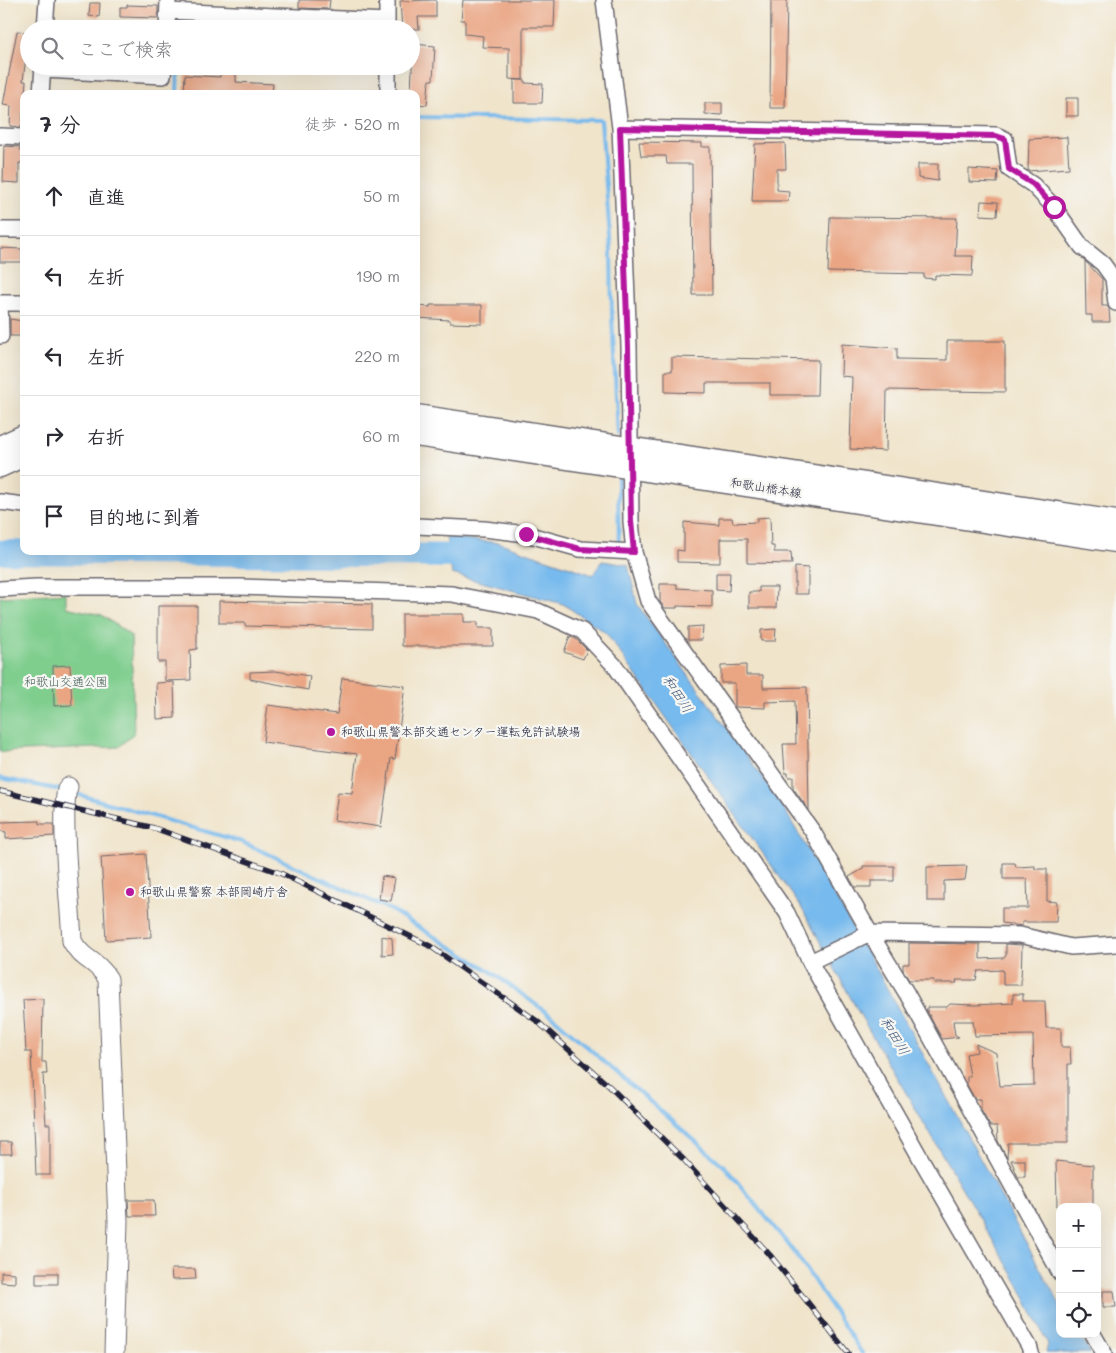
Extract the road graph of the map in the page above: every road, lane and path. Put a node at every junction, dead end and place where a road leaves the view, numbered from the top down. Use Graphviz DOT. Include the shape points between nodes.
graph roads {
  1 [pos="47,0"];
  2 [pos="387,0"];
  3 [pos="604,0"];
  4 [pos="168,5"];
  5 [pos="191,6"];
  6 [pos="46,20"];
  7 [pos="167,20"];
  8 [pos="335,20"];
  9 [pos="387,20"];
  10 [pos="42,75"];
  11 [pos="148,75"];
  12 [pos="163,75"];
  13 [pos="388,75"];
  14 [pos="41,90"];
  15 [pos="388,90"];
  16 [pos="620,128"];
  17 [pos="0,136"];
  18 [pos="20,136"];
  19 [pos="0,230"];
  20 [pos="20,230"];
  21 [pos="0,303"];
  22 [pos="20,303"];
  23 [pos="1116,303"];
  24 [pos="1,336"];
  25 [pos="420,417"];
  26 [pos="420,436"];
  27 [pos="20,438"];
  28 [pos="0,447"];
  29 [pos="20,457"];
  30 [pos="630,458"];
  31 [pos="0,466"];
  32 [pos="0,502"];
  33 [pos="20,504"];
  34 [pos="1116,522"];
  35 [pos="420,526"];
  36 [pos="1116,541"];
  37 [pos="634,552"];
  38 [pos="0,589"];
  39 [pos="68,787"];
  40 [pos="870,933"];
  41 [pos="1116,944"];
  42 [pos="813,961"];
  43 [pos="1056,1266"];
  44 [pos="1095,1338"];
  45 [pos="114,1353"];
  46 [pos="1031,1353"];
  47 [pos="1104,1353"];
  1 -- 6 [label="street"];
  2 -- 9 [label="street"];
  3 -- 16 [label="street"];
  4 -- 5 [label="street"];
  4 -- 7 [label="street"];
  5 -- 8 [label="street"];
  10 -- 14 [label="street"];
  11 -- 12 [label="street"];
  13 -- 15 [label="street"];
  16 -- 23 [label="street" via="996,136 1005,139 1009,169 1033,184 1082,247 1103,264 1113,278"];
  16 -- 30 [label="street"];
  17 -- 18 [label="street"];
  19 -- 20 [label="street"];
  21 -- 22 [label="street"];
  21 -- 24 [label="street"];
  25 -- 30 [label="main road, 和歌山橋本線"];
  26 -- 30 [label="main road, 和歌山橋本線"];
  27 -- 28 [label="main road"];
  29 -- 31 [label="main road"];
  30 -- 34 [label="main road, 和歌山橋本線"];
  30 -- 36 [label="main road, 和歌山橋本線"];
  30 -- 37 [label="street"];
  32 -- 33 [label="street"];
  35 -- 37 [label="street" via="526,534 580,549"];
  37 -- 40 [label="street" via="648,601 813,832"];
  38 -- 42 [label="street" via="240,587 452,594 538,611 582,632 615,666 787,913"];
  39 -- 45 [label="street" via="65,794 72,941 78,953 100,966 108,979 118,1221"];
  40 -- 41 [label="street" via="1020,935 1071,948"];
  40 -- 42 [label="street"];
  40 -- 43 [label="street" via="907,994"];
  42 -- 46 [label="street"];
  44 -- 47 [label="street"];
}
